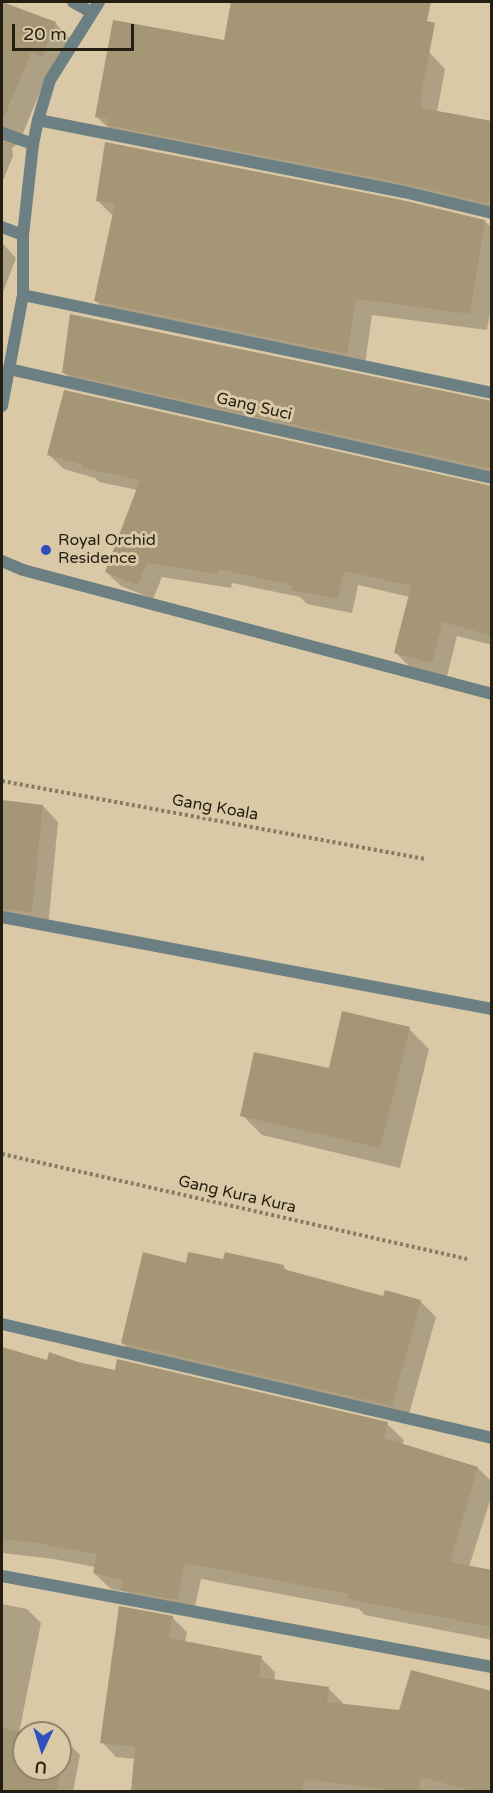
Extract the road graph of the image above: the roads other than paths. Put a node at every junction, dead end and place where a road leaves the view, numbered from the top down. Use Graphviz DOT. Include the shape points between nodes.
graph roads {
  1 [pos="73,2"];
  2 [pos="99,2"];
  3 [pos="91,12"];
  4 [pos="38,120"];
  5 [pos="2,133"];
  6 [pos="33,144"];
  7 [pos="492,213"];
  8 [pos="2,227"];
  9 [pos="23,235"];
  10 [pos="23,295"];
  11 [pos="9,369"];
  12 [pos="492,393"];
  13 [pos="2,406"];
  14 [pos="492,478"];
  15 [pos="2,561"];
  16 [pos="492,694"];
  17 [pos="2,917"];
  18 [pos="492,1009"];
  19 [pos="2,1323"];
  20 [pos="492,1438"];
  21 [pos="2,1576"];
  22 [pos="492,1667"];
  1 -- 3 [label="street"];
  2 -- 3 [label="street"];
  3 -- 4 [label="street" via="50,80"];
  4 -- 6 [label="street"];
  4 -- 7 [label="street"];
  5 -- 6 [label="street"];
  6 -- 9 [label="street"];
  8 -- 9 [label="street"];
  9 -- 10 [label="street"];
  10 -- 11 [label="street"];
  10 -- 12 [label="street"];
  11 -- 13 [label="street"];
  11 -- 14 [label="street, Gang Suci"];
  15 -- 16 [label="street" via="23,570"];
  17 -- 18 [label="street"];
  19 -- 20 [label="street"];
  21 -- 22 [label="street"];
}
